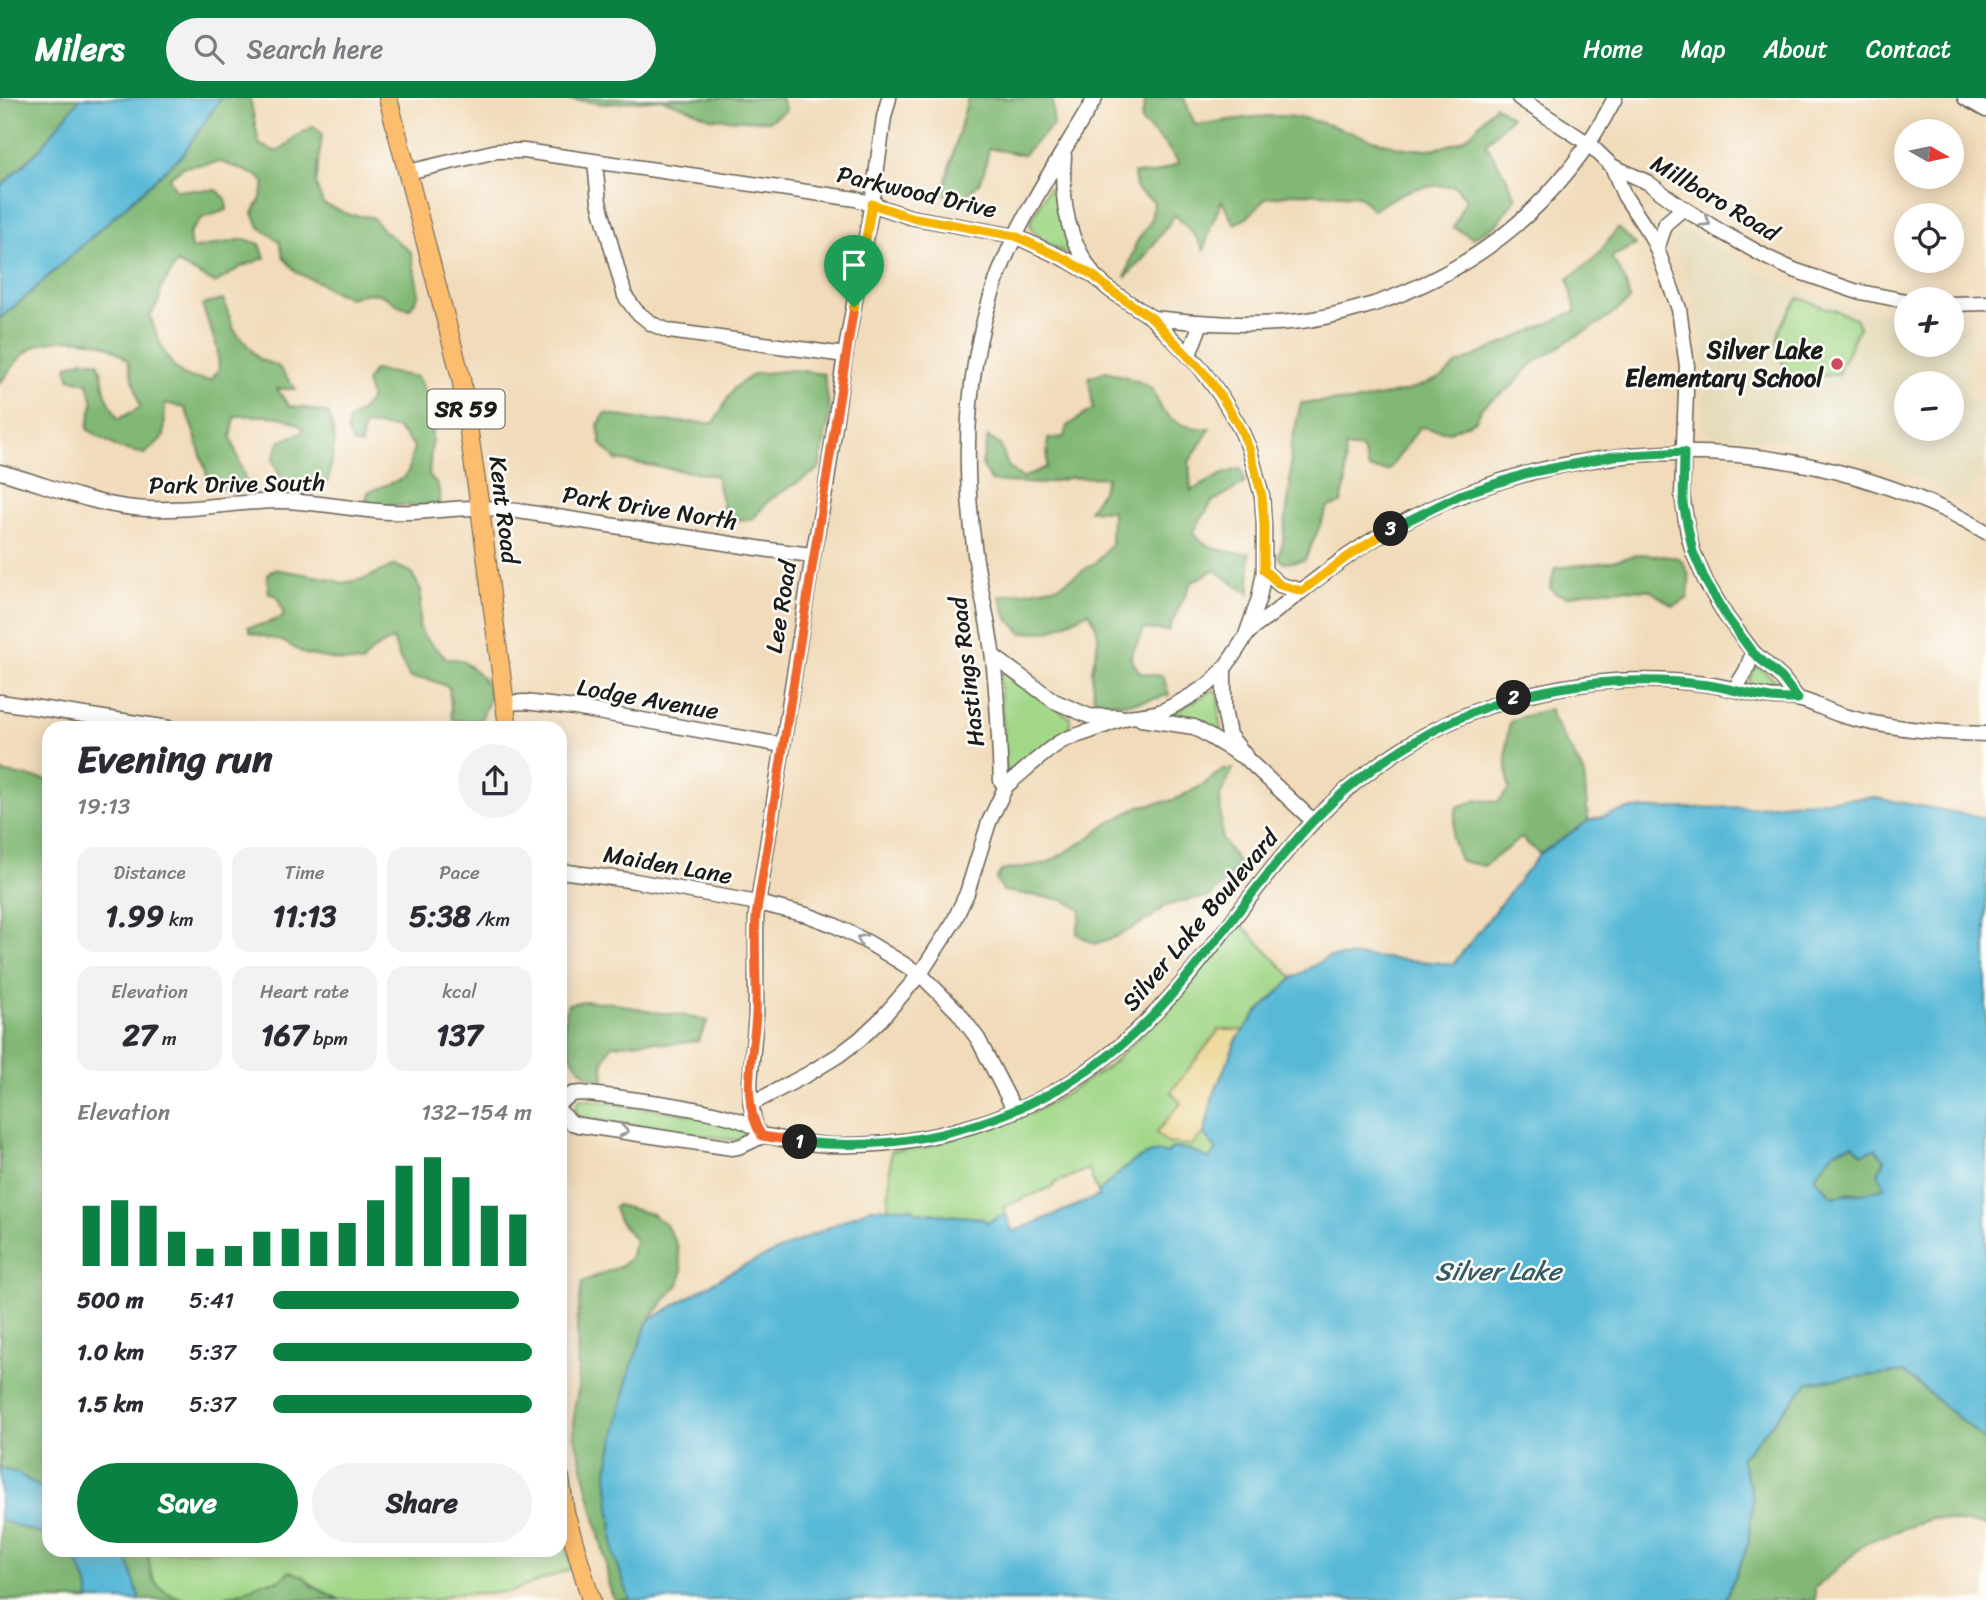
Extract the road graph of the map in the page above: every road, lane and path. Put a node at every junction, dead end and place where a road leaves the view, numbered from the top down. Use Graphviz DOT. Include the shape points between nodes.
graph roads {
  1 [pos="388,98"];
  2 [pos="889,98"];
  3 [pos="1094,98"];
  4 [pos="1519,98"];
  5 [pos="1615,98"];
  6 [pos="1965,98"];
  7 [pos="1986,110"];
  8 [pos="1589,144"];
  9 [pos="1065,148"];
  10 [pos="595,162"];
  11 [pos="1612,166"];
  12 [pos="408,172"];
  13 [pos="872,204"];
  14 [pos="1684,208"];
  15 [pos="1015,236"];
  16 [pos="1657,249"];
  17 [pos="1094,276"];
  18 [pos="1894,299"];
  19 [pos="1986,303"];
  20 [pos="1964,304"];
  21 [pos="1152,318"];
  22 [pos="1201,323"];
  23 [pos="845,355"];
  24 [pos="1189,355"];
  25 [pos="1684,452"];
  26 [pos="0,472"];
  27 [pos="480,508"];
  28 [pos="1986,532"];
  29 [pos="813,555"];
  30 [pos="1264,570"];
  31 [pos="1302,591"];
  32 [pos="1246,635"];
  33 [pos="1752,652"];
  34 [pos="993,656"];
  35 [pos="1224,671"];
  36 [pos="1735,689"];
  37 [pos="1798,699"];
  38 [pos="0,702"];
  39 [pos="505,703"];
  40 [pos="1130,717"];
  41 [pos="124,721"];
  42 [pos="507,721"];
  43 [pos="1986,734"];
  44 [pos="782,745"];
  45 [pos="1248,760"];
  46 [pos="1006,786"];
  47 [pos="1313,821"];
  48 [pos="567,872"];
  49 [pos="758,903"];
  50 [pos="920,974"];
  51 [pos="567,1097"];
  52 [pos="751,1104"];
  53 [pos="1015,1111"];
  54 [pos="567,1118"];
  55 [pos="759,1131"];
  56 [pos="567,1519"];
  57 [pos="592,1600"];
  1 -- 12 [label="main road, Kent Road / SR 59"];
  2 -- 13 [label="street, Lee Road"];
  3 -- 9 [label="street, Hastings Road"];
  4 -- 8 [label="street, Millboro Road"];
  5 -- 8 [label="street"];
  6 -- 7 [label="street"];
  8 -- 11 [label="street, Millboro Road"];
  8 -- 22 [label="street" via="1563,179 1511,229 1425,284 1318,319"];
  9 -- 15 [label="street, Hastings Road"];
  9 -- 17 [label="street, Hastings Road" via="1064,205 1073,237"];
  10 -- 12 [label="street, Parkwood Drive" via="497,151"];
  10 -- 13 [label="street, Parkwood Drive"];
  10 -- 23 [label="street" via="599,202 621,286 636,311 652,324 669,331"];
  11 -- 14 [label="street, Millboro Road" via="1647,182"];
  11 -- 16 [label="street"];
  12 -- 27 [label="main road, Kent Road / SR 59" via="461,378"];
  13 -- 15 [label="street, Parkwood Drive" via="910,217"];
  13 -- 23 [label="street, Lee Road"];
  14 -- 16 [label="street" via="1666,223"];
  14 -- 18 [label="street, Millboro Road, one-way" via="1794,270"];
  15 -- 17 [label="street, Parkwood Drive"];
  15 -- 34 [label="street, Hastings Road" via="983,329 967,428 973,540"];
  16 -- 25 [label="street" via="1682,328 1687,375"];
  17 -- 21 [label="street, Parkwood Drive"];
  19 -- 20 [label="street"];
  21 -- 22 [label="street"];
  21 -- 24 [label="street, Parkwood Drive"];
  22 -- 24 [label="street"];
  23 -- 29 [label="street, Lee Road"];
  24 -- 30 [label="street, Parkwood Drive" via="1221,396 1249,448 1262,496"];
  25 -- 28 [label="street" via="1771,458 1833,470 1921,500"];
  25 -- 31 [label="street" via="1576,462 1460,495 1392,528"];
  25 -- 33 [label="street" via="1682,495 1693,552 1717,602"];
  26 -- 27 [label="street, Park Drive South" via="85,499 135,508 187,509 278,501 389,512"];
  27 -- 29 [label="street, Park Drive North"];
  27 -- 39 [label="main road, Kent Road / SR 59"];
  29 -- 44 [label="street, Lee Road"];
  30 -- 31 [label="street" via="1280,585"];
  30 -- 32 [label="street, Parkwood Drive"];
  31 -- 32 [label="street"];
  32 -- 35 [label="street"];
  33 -- 36 [label="street"];
  33 -- 37 [label="street"];
  34 -- 40 [label="street" via="1055,702 1090,716"];
  34 -- 46 [label="street, Hastings Road" via="1001,781"];
  35 -- 40 [label="street" via="1161,711"];
  35 -- 45 [label="street" via="1229,735"];
  36 -- 37 [label="street, Silver Lake Boulevard"];
  36 -- 47 [label="street, Silver Lake Boulevard" via="1660,680 1604,681 1497,703 1395,753"];
  37 -- 43 [label="street, Silver Lake Boulevard" via="1842,716 1897,728"];
  38 -- 41 [label="street"];
  39 -- 42 [label="main road, Kent Road / SR 59"];
  39 -- 44 [label="street, Lodge Avenue" via="575,708"];
  40 -- 45 [label="street" via="1194,727"];
  40 -- 46 [label="street" via="1060,742"];
  44 -- 49 [label="street, Lee Road"];
  45 -- 47 [label="street"];
  46 -- 50 [label="street" via="989,822 967,893"];
  47 -- 53 [label="street, Silver Lake Boulevard" via="1157,1011 1094,1066"];
  48 -- 49 [label="street, Maiden Lane"];
  50 -- 49 [label="street, Maiden Lane, one-way" via="834,925"];
  49 -- 52 [label="street, Lee Road"];
  50 -- 52 [label="street" via="860,1039"];
  50 -- 53 [label="street, Maiden Lane" via="978,1038"];
  51 -- 55 [label="street, Silver Lake Boulevard" via="581,1093 719,1114"];
  52 -- 55 [label="street, Lee Road"];
  53 -- 55 [label="street, Silver Lake Boulevard" via="900,1142 827,1145"];
  54 -- 55 [label="street, Silver Lake Boulevard, one-way" via="579,1125 732,1148 746,1145"];
  56 -- 57 [label="main road"];
}
